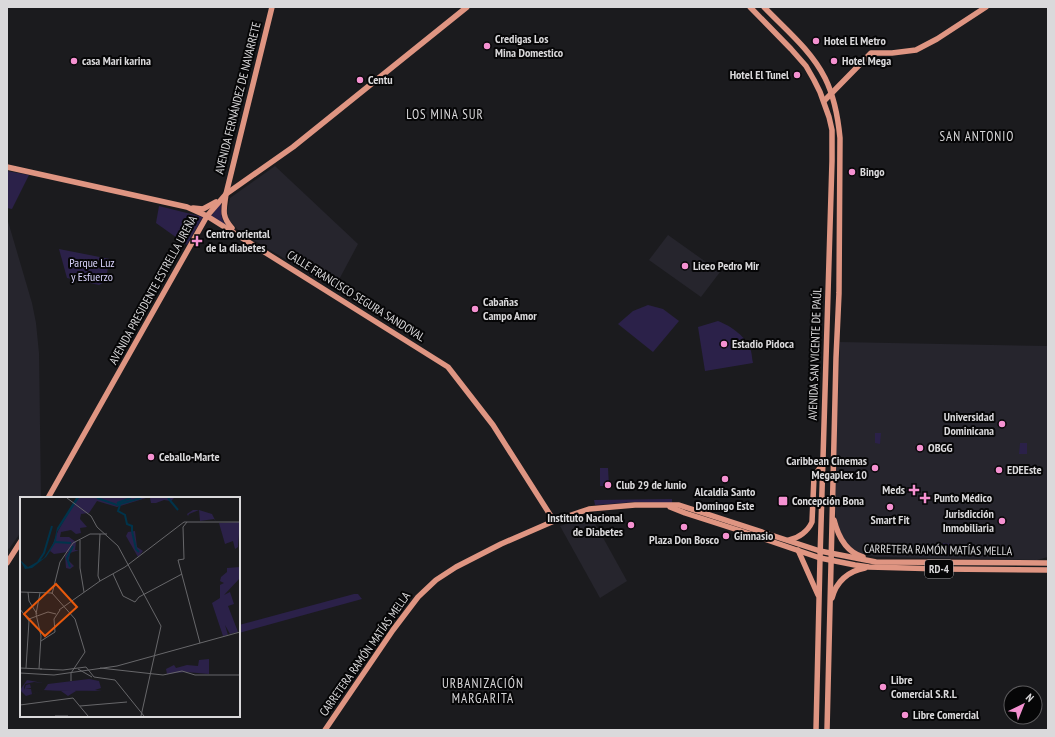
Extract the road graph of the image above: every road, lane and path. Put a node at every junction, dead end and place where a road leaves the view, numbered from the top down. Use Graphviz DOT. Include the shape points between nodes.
graph roads {
  1 [pos="272,7"];
  2 [pos="467,7"];
  3 [pos="750,7"];
  4 [pos="764,7"];
  5 [pos="986,7"];
  6 [pos="831,93"];
  7 [pos="824,101"];
  8 [pos="7,167"];
  9 [pos="226,194"];
  10 [pos="187,207"];
  11 [pos="207,216"];
  12 [pos="237,234"];
  13 [pos="823,463"];
  14 [pos="49,497"];
  15 [pos="668,506"];
  16 [pos="832,511"];
  17 [pos="554,521"];
  18 [pos="788,540"];
  19 [pos="20,543"];
  20 [pos="798,550"];
  21 [pos="820,551"];
  22 [pos="831,554"];
  23 [pos="820,558"];
  24 [pos="831,560"];
  25 [pos="884,562"];
  26 [pos="7,563"];
  27 [pos="1048,563"];
  28 [pos="869,567"];
  29 [pos="1048,570"];
  30 [pos="819,600"];
  31 [pos="830,604"];
  32 [pos="325,730"];
  33 [pos="816,730"];
  34 [pos="826,730"];
  1 -- 9 [label="main road, AVENIDA FERNÁNDEZ DE NAVARRETE"];
  2 -- 9 [label="main road, AVENIDA PRESIDENTE ESTRELLA UREÑA" via="287,152"];
  3 -- 7 [label="main road, AVENIDA SAN VICENTE DE PAÚL" via="806,66"];
  4 -- 6 [label="main road, AVENIDA SAN VICENTE DE PAÚL" via="808,54 818,67"];
  5 -- 6 [label="main road" via="916,50 871,53"];
  6 -- 7 [label="main road"];
  6 -- 16 [label="main road, AVENIDA SAN VICENTE DE PAÚL" via="837,113 841,149"];
  7 -- 13 [label="main road, AVENIDA SAN VICENTE DE PAÚL" via="832,130 832,161"];
  8 -- 10 [label="main road, CALLE FRANCISCO SEGURA SANDOVAL"];
  9 -- 10 [label="main road" via="203,209"];
  9 -- 11 [label="main road, AVENIDA PRESIDENTE ESTRELLA UREÑA"];
  9 -- 12 [label="main road, AVENIDA FERNÁNDEZ DE NAVARRETE" via="223,213 225,221"];
  10 -- 11 [label="main road, CALLE FRANCISCO SEGURA SANDOVAL"];
  11 -- 12 [label="main road, CALLE FRANCISCO SEGURA SANDOVAL"];
  11 -- 14 [label="main road, AVENIDA PRESIDENTE ESTRELLA UREÑA"];
  12 -- 17 [label="main road, CALLE FRANCISCO SEGURA SANDOVAL" via="448,367 493,425"];
  13 -- 18 [label="main road" via="814,477 812,522 798,537"];
  13 -- 21 [label="main road, AVENIDA SAN VICENTE DE PAÚL"];
  15 -- 17 [label="main road, CARRETERA RAMÓN MATÍAS MELLA / RD-4" via="595,508"];
  15 -- 18 [label="main road, CARRETERA RAMÓN MATÍAS MELLA / RD-4" via="679,506"];
  15 -- 20 [label="main road, CARRETERA RAMÓN MATÍAS MELLA / RD-4" via="685,514"];
  16 -- 22 [label="main road, AVENIDA SAN VICENTE DE PAÚL"];
  16 -- 25 [label="main road" via="837,531 851,551 862,557"];
  17 -- 32 [label="main road, CARRETERA RAMÓN MATÍAS MELLA / RD-4" via="456,567 425,590 393,630"];
  18 -- 21 [label="main road, CARRETERA RAMÓN MATÍAS MELLA / RD-4"];
  19 -- 26 [label="main road"];
  20 -- 23 [label="main road, CARRETERA RAMÓN MATÍAS MELLA / RD-4"];
  20 -- 30 [label="main road"];
  21 -- 22 [label="main road, CARRETERA RAMÓN MATÍAS MELLA / RD-4"];
  21 -- 23 [label="main road, AVENIDA SAN VICENTE DE PAÚL"];
  22 -- 24 [label="main road, AVENIDA SAN VICENTE DE PAÚL"];
  22 -- 25 [label="main road, CARRETERA RAMÓN MATÍAS MELLA / RD-4"];
  23 -- 24 [label="main road, RD-4"];
  23 -- 30 [label="main road, AVENIDA SAN VICENTE DE PAÚL"];
  24 -- 28 [label="main road, CARRETERA RAMÓN MATÍAS MELLA / RD-4"];
  24 -- 31 [label="main road, AVENIDA SAN VICENTE DE PAÚL"];
  25 -- 27 [label="main road, CARRETERA RAMÓN MATÍAS MELLA / RD-4"];
  28 -- 29 [label="main road, CARRETERA RAMÓN MATÍAS MELLA / RD-4"];
  28 -- 31 [label="main road" via="848,574 841,580"];
  30 -- 33 [label="main road, AVENIDA SAN VICENTE DE PAÚL"];
  31 -- 34 [label="main road, AVENIDA SAN VICENTE DE PAÚL"];
}
